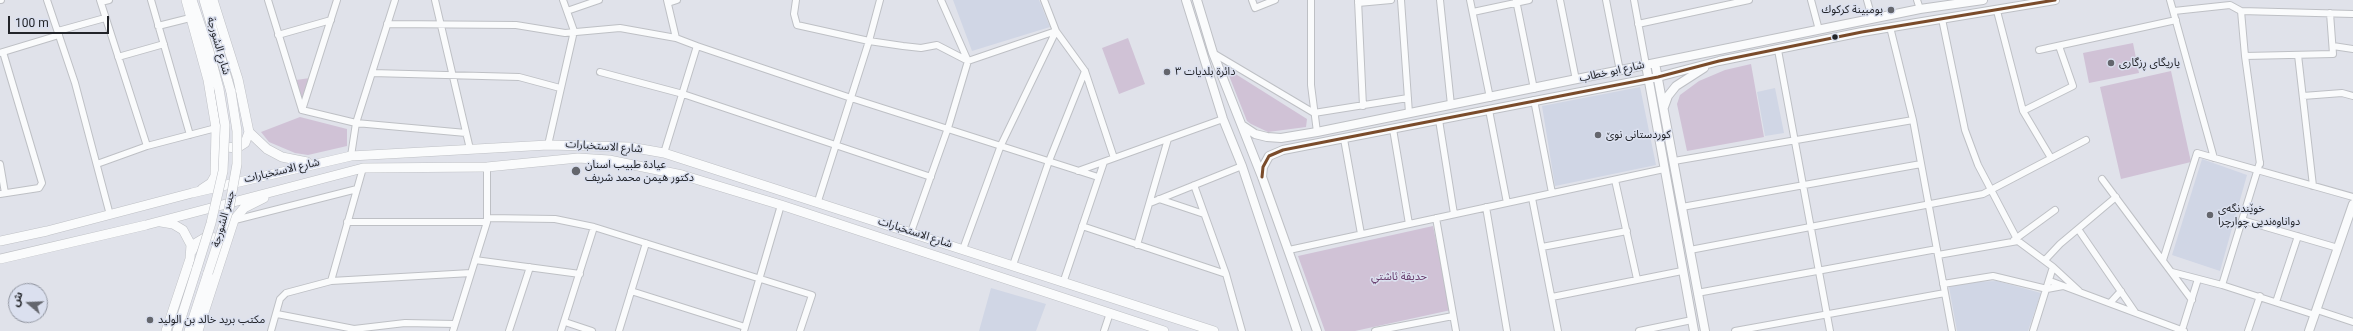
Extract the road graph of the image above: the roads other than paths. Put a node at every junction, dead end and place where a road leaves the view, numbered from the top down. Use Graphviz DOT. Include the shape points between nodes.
graph roads {
  1 [pos="47,0"];
  2 [pos="109,0"];
  3 [pos="151,0"];
  4 [pos="186,0"];
  5 [pos="192,0"];
  6 [pos="212,0"];
  7 [pos="268,0"];
  8 [pos="337,0"];
  9 [pos="395,0"];
  10 [pos="435,0"];
  11 [pos="563,0"];
  12 [pos="599,0"];
  13 [pos="677,0"];
  14 [pos="796,0"];
  15 [pos="880,0"];
  16 [pos="941,0"];
  17 [pos="1044,0"];
  18 [pos="1186,0"];
  19 [pos="1197,0"];
  20 [pos="1252,0"];
  21 [pos="1275,0"];
  22 [pos="1311,0"];
  23 [pos="1391,0"];
  24 [pos="1401,0"];
  25 [pos="1440,0"];
  26 [pos="1470,0"];
  27 [pos="1529,0"];
  28 [pos="1560,0"];
  29 [pos="1606,0"];
  30 [pos="1634,0"];
  31 [pos="1749,0"];
  32 [pos="1811,0"];
  33 [pos="1867,0"];
  34 [pos="1917,0"];
  35 [pos="1983,0"];
  36 [pos="2055,0"];
  37 [pos="2170,0"];
  38 [pos="100,1"];
  39 [pos="1516,1"];
  40 [pos="1964,1"];
  41 [pos="667,2"];
  42 [pos="1358,2"];
  43 [pos="2229,3"];
  44 [pos="1920,9"];
  45 [pos="567,11"];
  46 [pos="1997,11"];
  47 [pos="2174,11"];
  48 [pos="2241,11"];
  49 [pos="1473,12"];
  50 [pos="2330,13"];
  51 [pos="2353,14"];
  52 [pos="106,18"];
  53 [pos="190,18"];
  54 [pos="1872,18"];
  55 [pos="1942,19"];
  56 [pos="330,20"];
  57 [pos="2176,20"];
  58 [pos="1860,21"];
  59 [pos="387,24"];
  60 [pos="1638,24"];
  61 [pos="158,26"];
  62 [pos="441,26"];
  63 [pos="1890,27"];
  64 [pos="1819,30"];
  65 [pos="574,31"];
  66 [pos="1056,31"];
  67 [pos="1862,32"];
  68 [pos="59,33"];
  69 [pos="278,35"];
  70 [pos="676,38"];
  71 [pos="869,41"];
  72 [pos="164,44"];
  73 [pos="697,46"];
  74 [pos="2059,46"];
  75 [pos="2333,46"];
  76 [pos="2353,49"];
  77 [pos="1778,50"];
  78 [pos="2039,50"];
  79 [pos="1,52"];
  80 [pos="1213,53"];
  81 [pos="2298,55"];
  82 [pos="2245,56"];
  83 [pos="118,57"];
  84 [pos="968,61"];
  85 [pos="1719,61"];
  86 [pos="1655,63"];
  87 [pos="1646,65"];
  88 [pos="1085,71"];
  89 [pos="1620,71"];
  90 [pos="600,72"];
  91 [pos="372,73"];
  92 [pos="452,75"];
  93 [pos="1658,77"];
  94 [pos="1648,78"];
  95 [pos="1576,80"];
  96 [pos="560,88"];
  97 [pos="1534,89"];
  98 [pos="231,92"];
  99 [pos="683,94"];
  100 [pos="2303,96"];
  101 [pos="2353,96"];
  102 [pos="851,98"];
  103 [pos="1408,98"];
  104 [pos="1490,98"];
  105 [pos="1534,100"];
  106 [pos="1451,105"];
  107 [pos="1363,106"];
  108 [pos="1664,108"];
  109 [pos="302,110"];
  110 [pos="1489,110"];
  111 [pos="2023,111"];
  112 [pos="1314,112"];
  113 [pos="1409,113"];
  114 [pos="1223,119"];
  115 [pos="1439,120"];
  116 [pos="1913,120"];
  117 [pos="356,122"];
  118 [pos="1243,126"];
  119 [pos="216,128"];
  120 [pos="948,128"];
  121 [pos="1393,130"];
  122 [pos="249,132"];
  123 [pos="1317,132"];
  124 [pos="466,133"];
  125 [pos="190,135"];
  126 [pos="1281,138"];
  127 [pos="1168,139"];
  128 [pos="1344,139"];
  129 [pos="2086,140"];
  130 [pos="1795,141"];
  131 [pos="578,144"];
  132 [pos="548,145"];
  133 [pos="1001,145"];
  134 [pos="147,146"];
  135 [pos="834,146"];
  136 [pos="470,149"];
  137 [pos="1283,150"];
  138 [pos="664,153"];
  139 [pos="351,156"];
  140 [pos="578,158"];
  141 [pos="1114,158"];
  142 [pos="2052,158"];
  143 [pos="2214,158"];
  144 [pos="1050,161"];
  145 [pos="1674,161"];
  146 [pos="1104,162"];
  147 [pos="315,163"];
  148 [pos="0,164"];
  149 [pos="97,164"];
  150 [pos="1921,164"];
  151 [pos="487,166"];
  152 [pos="1242,166"];
  153 [pos="363,168"];
  154 [pos="1664,170"];
  155 [pos="1078,171"];
  156 [pos="2259,171"];
  157 [pos="931,177"];
  158 [pos="1098,177"];
  159 [pos="1262,177"];
  160 [pos="2102,179"];
  161 [pos="1615,180"];
  162 [pos="1194,185"];
  163 [pos="1803,185"];
  164 [pos="2313,186"];
  165 [pos="286,188"];
  166 [pos="357,189"];
  167 [pos="1991,191"];
  168 [pos="2,193"];
  169 [pos="192,193"];
  170 [pos="1552,194"];
  171 [pos="2116,197"];
  172 [pos="2353,197"];
  173 [pos="1532,198"];
  174 [pos="1160,199"];
  175 [pos="818,202"];
  176 [pos="1150,203"];
  177 [pos="1507,203"];
  178 [pos="2353,204"];
  179 [pos="781,205"];
  180 [pos="1929,206"];
  181 [pos="1682,207"];
  182 [pos="1486,208"];
  183 [pos="2055,210"];
  184 [pos="1204,214"];
  185 [pos="1454,214"];
  186 [pos="110,215"];
  187 [pos="1436,218"];
  188 [pos="234,220"];
  189 [pos="487,220"];
  190 [pos="2242,220"];
  191 [pos="347,222"];
  192 [pos="1409,224"];
  193 [pos="146,225"];
  194 [pos="1082,226"];
  195 [pos="594,227"];
  196 [pos="1811,228"];
  197 [pos="2078,229"];
  198 [pos="1626,231"];
  199 [pos="911,232"];
  200 [pos="1361,234"];
  201 [pos="2298,236"];
  202 [pos="2015,240"];
  203 [pos="0,241"];
  204 [pos="646,243"];
  205 [pos="226,245"];
  206 [pos="1137,245"];
  207 [pos="1542,247"];
  208 [pos="2338,248"];
  209 [pos="963,249"];
  210 [pos="1289,250"];
  211 [pos="1690,250"];
  212 [pos="1937,252"];
  213 [pos="191,253"];
  214 [pos="0,259"];
  215 [pos="475,260"];
  216 [pos="2045,260"];
  217 [pos="2163,260"];
  218 [pos="1014,266"];
  219 [pos="530,267"];
  220 [pos="2053,267"];
  221 [pos="1682,271"];
  222 [pos="1819,271"];
  223 [pos="471,272"];
  224 [pos="2172,272"];
  225 [pos="580,274"];
  226 [pos="1226,274"];
  227 [pos="761,279"];
  228 [pos="1637,279"];
  229 [pos="2198,279"];
  230 [pos="331,281"];
  231 [pos="2050,281"];
  232 [pos="1063,283"];
  233 [pos="1943,284"];
  234 [pos="2222,285"];
  235 [pos="2064,286"];
  236 [pos="2047,289"];
  237 [pos="631,291"];
  238 [pos="2079,291"];
  239 [pos="2121,291"];
  240 [pos="1697,293"];
  241 [pos="1945,293"];
  242 [pos="2260,296"];
  243 [pos="1552,297"];
  244 [pos="2192,300"];
  245 [pos="2276,302"];
  246 [pos="2110,303"];
  247 [pos="2135,312"];
  248 [pos="2316,312"];
  249 [pos="1110,313"];
  250 [pos="277,314"];
  251 [pos="1827,314"];
  252 [pos="1167,315"];
  253 [pos="1453,316"];
  254 [pos="1692,320"];
  255 [pos="565,322"];
  256 [pos="2353,322"];
  257 [pos="405,323"];
  258 [pos="455,324"];
  259 [pos="1139,328"];
  260 [pos="1408,328"];
  261 [pos="744,329"];
  262 [pos="166,331"];
  263 [pos="177,331"];
  264 [pos="189,331"];
  265 [pos="198,331"];
  266 [pos="271,331"];
  267 [pos="402,331"];
  268 [pos="453,331"];
  269 [pos="509,331"];
  270 [pos="561,331"];
  271 [pos="592,331"];
  272 [pos="619,331"];
  273 [pos="800,331"];
  274 [pos="1104,331"];
  275 [pos="1164,331"];
  276 [pos="1214,331"];
  277 [pos="1242,331"];
  278 [pos="1297,331"];
  279 [pos="1317,331"];
  280 [pos="1375,331"];
  281 [pos="1456,331"];
  282 [pos="1507,331"];
  283 [pos="1558,331"];
  284 [pos="1639,331"];
  285 [pos="1694,331"];
  286 [pos="1705,331"];
  287 [pos="1735,331"];
  288 [pos="1830,331"];
  289 [pos="1952,331"];
  290 [pos="2034,331"];
  291 [pos="2183,331"];
  292 [pos="2248,331"];
  293 [pos="2309,331"];
  1 -- 68 [label="street"];
  2 -- 38 [label="street"];
  3 -- 61 [label="street"];
  4 -- 53 [label="main road"];
  5 -- 263 [label="main road, جسر الشورجة, bridge" via="210,51 219,89 225,126 223,171 211,224"];
  6 -- 98 [label="main road, شارع الشورجة"];
  6 -- 122 [label="main road" via="238,79"];
  7 -- 69 [label="street"];
  8 -- 56 [label="street"];
  9 -- 59 [label="street"];
  10 -- 62 [label="street"];
  11 -- 45 [label="street"];
  12 -- 45 [label="street"];
  13 -- 41 [label="street"];
  14 -- 71 [label="street" via="794,14 797,25"];
  15 -- 71 [label="street"];
  16 -- 84 [label="street"];
  17 -- 66 [label="street"];
  18 -- 114 [label="main road"];
  19 -- 80 [label="main road"];
  20 -- 21 [label="street" via="1255,8"];
  22 -- 112 [label="street"];
  23 -- 42 [label="street"];
  24 -- 103 [label="street"];
  25 -- 106 [label="street"];
  26 -- 49 [label="street"];
  27 -- 39 [label="street"];
  28 -- 95 [label="street"];
  29 -- 89 [label="street"];
  30 -- 60 [label="street"];
  31 -- 60 [label="street"];
  32 -- 64 [label="street"];
  33 -- 54 [label="street"];
  34 -- 44 [label="street"];
  35 -- 40 [label="main road, شارع ابو خطاب"];
  36 -- 46 [label="main road, شارع ابو خطاب"];
  37 -- 47 [label="street"];
  38 -- 52 [label="street"];
  39 -- 49 [label="street"];
  39 -- 97 [label="street"];
  40 -- 44 [label="main road, شارع ابو خطاب"];
  41 -- 70 [label="street"];
  42 -- 107 [label="street"];
  43 -- 47 [label="street"];
  43 -- 48 [label="street"];
  44 -- 54 [label="main road, شارع ابو خطاب"];
  45 -- 65 [label="street"];
  46 -- 55 [label="main road, شارع ابو خطاب"];
  46 -- 111 [label="street"];
  47 -- 57 [label="street"];
  48 -- 50 [label="street"];
  48 -- 82 [label="street"];
  49 -- 104 [label="street"];
  50 -- 51 [label="street"];
  50 -- 75 [label="street"];
  52 -- 68 [label="street"];
  52 -- 83 [label="street"];
  53 -- 61 [label="street"];
  53 -- 119 [label="main road" via="208,80"];
  54 -- 58 [label="main road, شارع ابو خطاب"];
  55 -- 63 [label="main road, شارع ابو خطاب"];
  55 -- 167 [label="street" via="1965,130 1978,166"];
  56 -- 69 [label="street"];
  56 -- 109 [label="street"];
  57 -- 74 [label="street"];
  57 -- 143 [label="street"];
  58 -- 64 [label="main road, شارع ابو خطاب"];
  58 -- 67 [label="main road"];
  59 -- 62 [label="street"];
  59 -- 91 [label="street"];
  60 -- 87 [label="street"];
  61 -- 72 [label="street"];
  62 -- 65 [label="street" via="516,25 565,33"];
  62 -- 92 [label="street"];
  63 -- 67 [label="main road, شارع ابو خطاب"];
  63 -- 116 [label="street"];
  64 -- 86 [label="main road, شارع ابو خطاب"];
  65 -- 70 [label="street" via="620,28"];
  65 -- 96 [label="street"];
  66 -- 84 [label="street"];
  66 -- 88 [label="street"];
  66 -- 133 [label="street"];
  67 -- 77 [label="main road, شارع ابو خطاب"];
  68 -- 79 [label="street"];
  68 -- 149 [label="street"];
  69 -- 109 [label="street"];
  70 -- 73 [label="street"];
  71 -- 84 [label="street" via="921,48 937,45"];
  71 -- 102 [label="street"];
  72 -- 83 [label="street"];
  72 -- 125 [label="street"];
  73 -- 99 [label="street"];
  73 -- 102 [label="street"];
  74 -- 78 [label="street"];
  74 -- 111 [label="street" via="2073,86"];
  75 -- 76 [label="street"];
  75 -- 81 [label="street" via="2333,54"];
  77 -- 85 [label="main road, شارع ابو خطاب"];
  77 -- 130 [label="street"];
  79 -- 168 [label="street" via="42,184 39,188"];
  80 -- 112 [label="street"];
  80 -- 118 [label="main road"];
  81 -- 82 [label="street"];
  81 -- 100 [label="street"];
  82 -- 156 [label="street" via="2260,162"];
  83 -- 134 [label="street"];
  84 -- 120 [label="street"];
  85 -- 93 [label="main road, شارع ابو خطاب"];
  85 -- 108 [label="main road" via="1676,86 1668,96"];
  86 -- 87 [label="main road, شارع ابو خطاب"];
  86 -- 93 [label="main road"];
  87 -- 89 [label="main road, شارع ابو خطاب"];
  87 -- 94 [label="main road"];
  88 -- 141 [label="street"];
  88 -- 144 [label="street"];
  89 -- 95 [label="main road, شارع ابو خطاب"];
  90 -- 99 [label="street"];
  91 -- 92 [label="street"];
  91 -- 117 [label="street"];
  92 -- 96 [label="street" via="519,77"];
  92 -- 124 [label="street"];
  93 -- 94 [label="main road, شارع ابو خطاب"];
  93 -- 108 [label="main road"];
  94 -- 105 [label="main road, شارع ابو خطاب"];
  94 -- 154 [label="main road"];
  95 -- 97 [label="main road, شارع ابو خطاب"];
  96 -- 132 [label="street"];
  97 -- 104 [label="main road, شارع ابو خطاب"];
  98 -- 264 [label="main road, جسر الشورجة, bridge" via="238,141 236,176 229,209"];
  99 -- 135 [label="street"];
  99 -- 138 [label="street"];
  100 -- 101 [label="street" via="2342,93"];
  100 -- 164 [label="street"];
  102 -- 120 [label="street"];
  102 -- 135 [label="street"];
  103 -- 107 [label="street"];
  103 -- 113 [label="street"];
  104 -- 106 [label="main road, شارع ابو خطاب"];
  105 -- 110 [label="main road, شارع ابو خطاب"];
  105 -- 170 [label="street"];
  106 -- 113 [label="main road, شارع ابو خطاب"];
  107 -- 112 [label="street"];
  108 -- 145 [label="main road"];
  109 -- 117 [label="street"];
  110 -- 115 [label="main road, شارع ابو خطاب"];
  110 -- 177 [label="street"];
  111 -- 142 [label="street"];
  112 -- 123 [label="street"];
  113 -- 123 [label="main road, شارع ابو خطاب"];
  114 -- 127 [label="street"];
  114 -- 152 [label="main road"];
  115 -- 121 [label="main road, شارع ابو خطاب"];
  115 -- 185 [label="street"];
  116 -- 130 [label="street"];
  116 -- 150 [label="street"];
  117 -- 124 [label="street"];
  117 -- 139 [label="street"];
  118 -- 126 [label="main road, شارع ابو خطاب" via="1260,136"];
  118 -- 159 [label="main road"];
  119 -- 122 [label="main road" via="221,142 233,149 245,143"];
  119 -- 125 [label="street"];
  119 -- 169 [label="main road" via="213,180 206,187"];
  120 -- 133 [label="street"];
  120 -- 157 [label="street"];
  121 -- 128 [label="main road, شارع ابو خطاب"];
  121 -- 192 [label="street"];
  122 -- 147 [label="main road" via="267,149 282,157"];
  123 -- 126 [label="main road, شارع ابو خطاب"];
  124 -- 136 [label="street"];
  125 -- 134 [label="street"];
  126 -- 137 [label="main road"];
  127 -- 141 [label="street"];
  127 -- 176 [label="street"];
  128 -- 137 [label="main road, شارع ابو خطاب"];
  128 -- 200 [label="street"];
  129 -- 142 [label="street"];
  130 -- 145 [label="street"];
  130 -- 163 [label="street"];
  131 -- 132 [label="main road, شارع الاستخبارات"];
  131 -- 138 [label="main road, شارع الاستخبارات" via="630,147"];
  131 -- 140 [label="main road"];
  132 -- 136 [label="main road, شارع الاستخبارات"];
  133 -- 144 [label="street"];
  133 -- 209 [label="street"];
  134 -- 149 [label="street"];
  135 -- 157 [label="street"];
  135 -- 175 [label="street"];
  136 -- 139 [label="main road, شارع الاستخبارات"];
  137 -- 159 [label="main road, شارع ابو خطاب" via="1268,156"];
  138 -- 175 [label="main road, شارع الاستخبارات"];
  139 -- 147 [label="main road, شارع الاستخبارات"];
  140 -- 151 [label="main road, شارع الاستخبارات"];
  140 -- 179 [label="main road, شارع الاستخبارات" via="608,160 682,175"];
  141 -- 146 [label="street"];
  142 -- 167 [label="street"];
  143 -- 156 [label="street"];
  143 -- 217 [label="street" via="2197,153"];
  144 -- 155 [label="street"];
  144 -- 218 [label="street"];
  145 -- 181 [label="main road"];
  146 -- 155 [label="street"];
  146 -- 158 [label="street"];
  147 -- 169 [label="main road, شارع الاستخبارات"];
  148 -- 168 [label="street"];
  149 -- 186 [label="street"];
  150 -- 163 [label="street"];
  150 -- 180 [label="street"];
  151 -- 153 [label="main road, شارع الاستخبارات"];
  151 -- 189 [label="street"];
  152 -- 162 [label="street"];
  152 -- 278 [label="main road"];
  153 -- 165 [label="main road, شارع الاستخبارات"];
  153 -- 166 [label="street"];
  154 -- 161 [label="street"];
  154 -- 221 [label="main road"];
  155 -- 158 [label="street"];
  156 -- 164 [label="street"];
  156 -- 190 [label="street"];
  157 -- 199 [label="street"];
  158 -- 194 [label="street"];
  159 -- 210 [label="main road"];
  160 -- 171 [label="street"];
  161 -- 170 [label="street"];
  161 -- 198 [label="street"];
  162 -- 174 [label="street"];
  162 -- 184 [label="street"];
  163 -- 181 [label="street"];
  163 -- 196 [label="street"];
  164 -- 172 [label="street"];
  165 -- 188 [label="main road" via="250,204"];
  165 -- 193 [label="main road, شارع الاستخبارات"];
  166 -- 188 [label="street"];
  166 -- 191 [label="street"];
  167 -- 180 [label="street"];
  167 -- 202 [label="street"];
  169 -- 186 [label="main road, شارع الاستخبارات"];
  170 -- 173 [label="street"];
  171 -- 197 [label="street"];
  171 -- 217 [label="street"];
  173 -- 177 [label="street"];
  173 -- 207 [label="street"];
  174 -- 176 [label="street"];
  174 -- 184 [label="street"];
  175 -- 199 [label="main road, شارع الاستخبارات"];
  176 -- 206 [label="street"];
  177 -- 182 [label="street"];
  178 -- 208 [label="main road"];
  179 -- 227 [label="street"];
  179 -- 249 [label="main road, شارع الاستخبارات"];
  180 -- 196 [label="street"];
  180 -- 212 [label="street"];
  181 -- 211 [label="main road"];
  182 -- 185 [label="street"];
  182 -- 282 [label="street"];
  183 -- 202 [label="street"];
  184 -- 226 [label="street"];
  185 -- 187 [label="street"];
  186 -- 203 [label="main road, شارع الاستخبارات"];
  187 -- 192 [label="street"];
  187 -- 253 [label="street"];
  188 -- 205 [label="main road"];
  189 -- 191 [label="street"];
  189 -- 195 [label="street" via="555,219"];
  189 -- 215 [label="street"];
  190 -- 201 [label="street"];
  190 -- 234 [label="street"];
  191 -- 230 [label="street"];
  192 -- 200 [label="street"];
  193 -- 213 [label="main road" via="166,222 178,227 187,235"];
  193 -- 214 [label="main road, شارع الاستخبارات"];
  194 -- 206 [label="street"];
  194 -- 232 [label="street"];
  195 -- 204 [label="street"];
  195 -- 225 [label="street"];
  196 -- 211 [label="street"];
  196 -- 222 [label="street"];
  197 -- 216 [label="street"];
  197 -- 239 [label="street"];
  198 -- 207 [label="street"];
  198 -- 228 [label="street"];
  199 -- 209 [label="main road, شارع الاستخبارات"];
  200 -- 210 [label="street"];
  201 -- 208 [label="street"];
  201 -- 245 [label="street"];
  202 -- 212 [label="street"];
  202 -- 216 [label="street"];
  204 -- 227 [label="street"];
  204 -- 237 [label="street"];
  205 -- 213 [label="main road" via="217,238 206,237 196,243"];
  205 -- 265 [label="main road"];
  206 -- 226 [label="street"];
  207 -- 243 [label="street"];
  208 -- 248 [label="main road"];
  209 -- 218 [label="main road, شارع الاستخبارات"];
  210 -- 279 [label="main road"];
  211 -- 240 [label="main road"];
  212 -- 222 [label="street"];
  212 -- 233 [label="street"];
  213 -- 262 [label="main road"];
  215 -- 219 [label="street"];
  215 -- 223 [label="street"];
  216 -- 220 [label="street"];
  217 -- 224 [label="street"];
  218 -- 232 [label="main road, شارع الاستخبارات"];
  219 -- 225 [label="street"];
  219 -- 269 [label="street"];
  220 -- 231 [label="street"];
  220 -- 238 [label="street"];
  221 -- 228 [label="street"];
  221 -- 254 [label="main road"];
  222 -- 240 [label="street"];
  222 -- 251 [label="street"];
  223 -- 230 [label="street"];
  223 -- 258 [label="street"];
  224 -- 229 [label="street"];
  224 -- 244 [label="street"];
  225 -- 255 [label="street"];
  226 -- 277 [label="street"];
  227 -- 261 [label="street"];
  227 -- 273 [label="street" via="812,295"];
  228 -- 243 [label="street"];
  229 -- 234 [label="street"];
  229 -- 244 [label="street"];
  230 -- 250 [label="street" via="284,294 280,299"];
  231 -- 235 [label="street"];
  231 -- 236 [label="street"];
  232 -- 252 [label="main road, شارع الاستخبارات"];
  233 -- 236 [label="street" via="1994,276"];
  233 -- 241 [label="street"];
  234 -- 242 [label="street"];
  235 -- 236 [label="street"];
  235 -- 238 [label="street"];
  236 -- 290 [label="street"];
  237 -- 261 [label="street"];
  237 -- 272 [label="street"];
  238 -- 246 [label="street"];
  239 -- 246 [label="street"];
  239 -- 247 [label="street"];
  240 -- 286 [label="main road"];
  241 -- 251 [label="street"];
  241 -- 289 [label="street"];
  242 -- 245 [label="street"];
  242 -- 292 [label="street"];
  243 -- 283 [label="street"];
  244 -- 291 [label="street"];
  245 -- 248 [label="street"];
  246 -- 247 [label="street"];
  247 -- 291 [label="street"];
  248 -- 256 [label="street"];
  248 -- 293 [label="main road"];
  249 -- 259 [label="main road, شارع الاستخبارات"];
  249 -- 274 [label="street"];
  250 -- 257 [label="street" via="354,329"];
  250 -- 266 [label="street"];
  251 -- 287 [label="street"];
  251 -- 288 [label="street"];
  252 -- 275 [label="main road"];
  252 -- 276 [label="main road, شارع الاستخبارات"];
  253 -- 260 [label="street"];
  253 -- 281 [label="street"];
  254 -- 284 [label="street"];
  254 -- 285 [label="main road"];
  255 -- 270 [label="street"];
  255 -- 271 [label="street"];
  257 -- 258 [label="street"];
  257 -- 267 [label="street"];
  258 -- 268 [label="street"];
  259 -- 275 [label="main road, شارع الاستخبارات"];
  260 -- 280 [label="street"];
}
